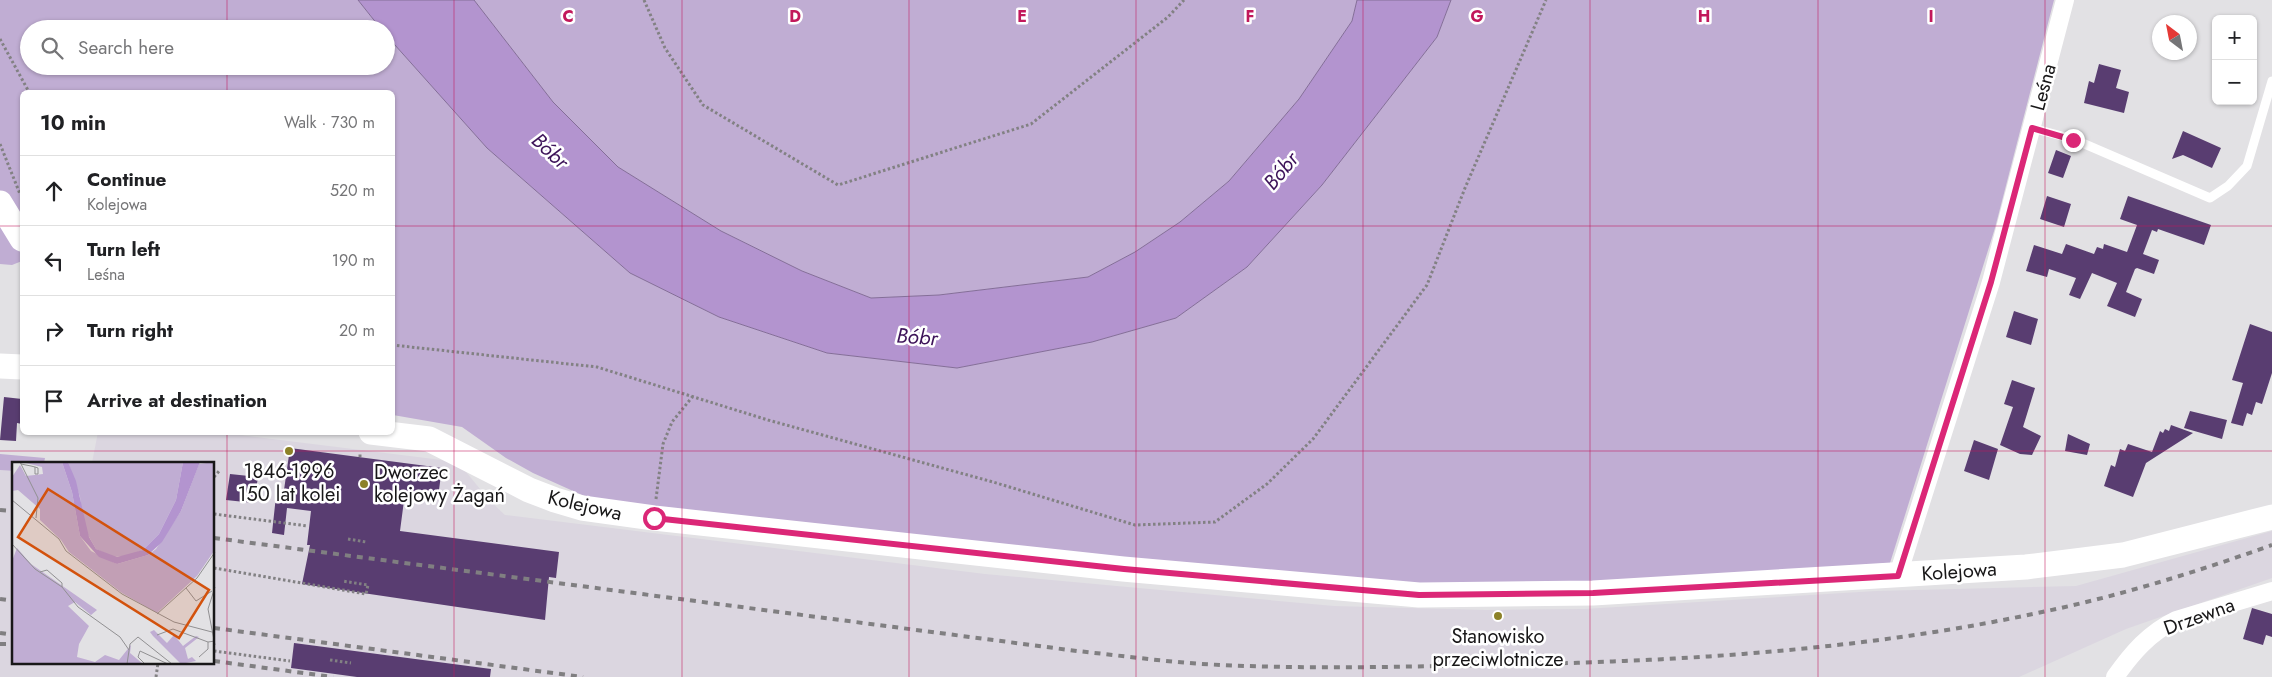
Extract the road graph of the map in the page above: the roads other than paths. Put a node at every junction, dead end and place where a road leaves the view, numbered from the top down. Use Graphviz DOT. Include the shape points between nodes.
graph roads {
  1 [pos="2065,0"];
  2 [pos="2272,81"];
  3 [pos="2032,128"];
  4 [pos="0,202"];
  5 [pos="20,236"];
  6 [pos="0,366"];
  7 [pos="20,367"];
  8 [pos="364,448"];
  9 [pos="2272,517"];
  10 [pos="1898,576"];
  11 [pos="2272,591"];
  12 [pos="2115,677"];
  1 -- 3 [label="street, Leśna"];
  2 -- 3 [label="lane" via="2247,166 2228,186 2210,198 2073,140"];
  3 -- 10 [label="street, Leśna" via="1991,282"];
  4 -- 5 [label="street"];
  6 -- 7 [label="street"];
  8 -- 10 [label="street, Kolejowa" via="429,439 529,490 582,508 1124,569 1419,595 1593,593"];
  9 -- 10 [label="street, Kolejowa" via="2123,555 2026,567"];
  11 -- 12 [label="street, Drzewna" via="2162,626 2135,651"];
}
